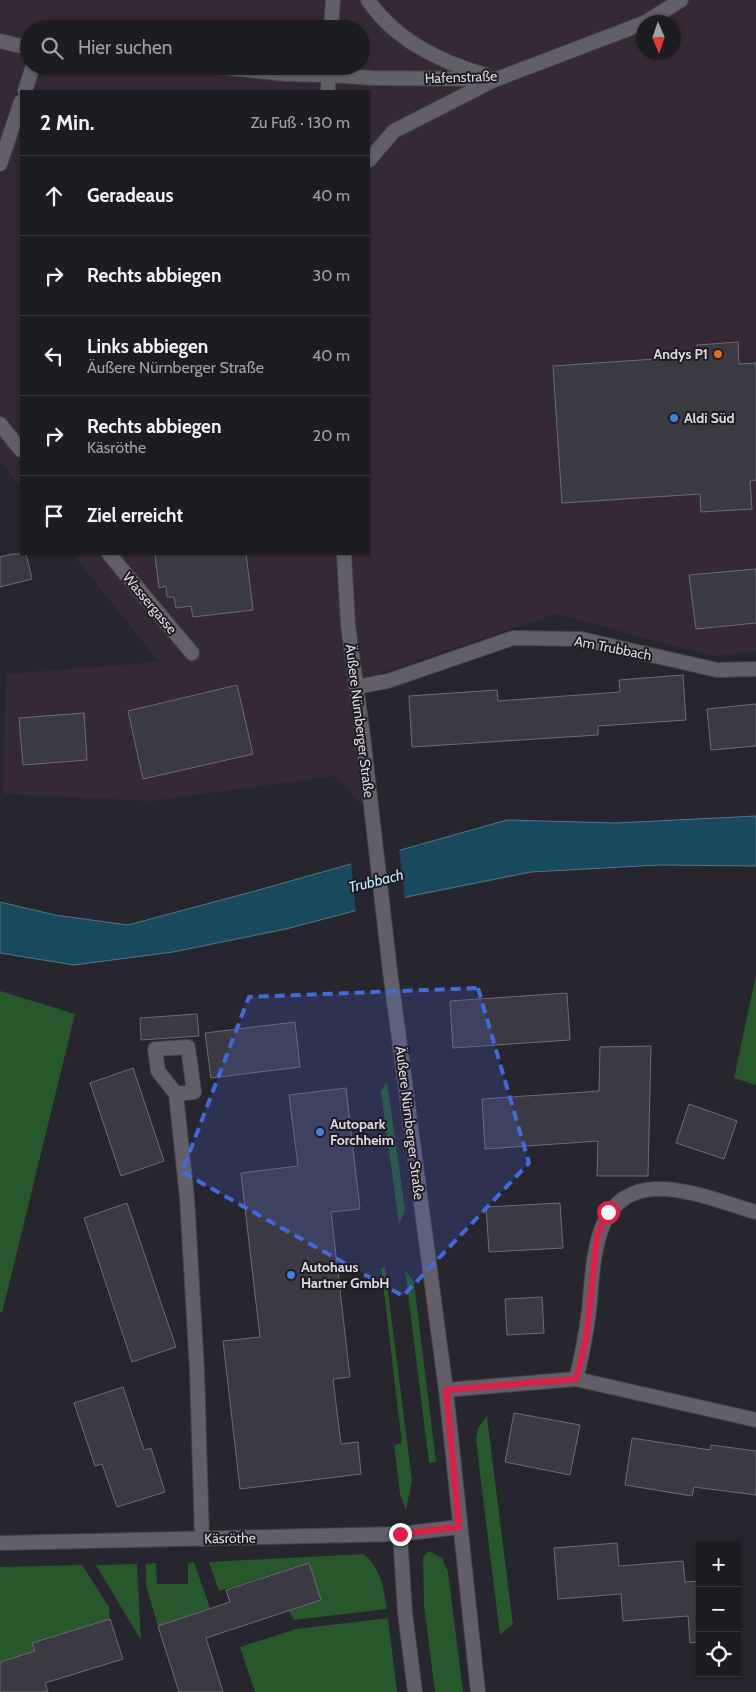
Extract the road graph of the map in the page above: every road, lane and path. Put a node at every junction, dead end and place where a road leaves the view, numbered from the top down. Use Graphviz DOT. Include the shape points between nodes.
graph roads {
  1 [pos="333,0"];
  2 [pos="368,0"];
  3 [pos="681,0"];
  4 [pos="658,15"];
  5 [pos="332,20"];
  6 [pos="636,26"];
  7 [pos="0,41"];
  8 [pos="20,46"];
  9 [pos="30,75"];
  10 [pos="329,75"];
  11 [pos="356,75"];
  12 [pos="497,79"];
  13 [pos="25,90"];
  14 [pos="328,90"];
  15 [pos="20,105"];
  16 [pos="370,159"];
  17 [pos="0,164"];
  18 [pos="0,424"];
  19 [pos="20,449"];
  20 [pos="110,555"];
  21 [pos="344,555"];
  22 [pos="192,653"];
  23 [pos="756,669"];
  24 [pos="356,687"];
  25 [pos="176,1094"];
  26 [pos="756,1212"];
  27 [pos="576,1379"];
  28 [pos="446,1390"];
  29 [pos="756,1420"];
  30 [pos="459,1527"];
  31 [pos="400,1534"];
  32 [pos="202,1539"];
  33 [pos="0,1543"];
  34 [pos="415,1692"];
  35 [pos="478,1692"];
  1 -- 5 [label="street"];
  2 -- 12 [label="street" via="378,15 406,39 450,64"];
  3 -- 4 [label="street, Hafenstraße"];
  6 -- 12 [label="street, Hafenstraße"];
  7 -- 8 [label="street"];
  9 -- 13 [label="street"];
  10 -- 14 [label="street"];
  11 -- 12 [label="street, Hafenstraße" via="372,78"];
  12 -- 16 [label="street" via="394,131"];
  15 -- 17 [label="street"];
  18 -- 19 [label="street"];
  20 -- 22 [label="street, Wassergasse"];
  21 -- 24 [label="street, Äußere Nürnberger Straße"];
  23 -- 24 [label="street, Am Trubbach" via="717,670 581,638 513,638 388,680"];
  24 -- 28 [label="street, Äußere Nürnberger Straße"];
  25 -- 32 [label="street" via="187,1198"];
  26 -- 27 [label="street" via="681,1191 656,1189 633,1192 608,1212 597,1236 586,1340"];
  27 -- 28 [label="street"];
  27 -- 29 [label="street"];
  28 -- 30 [label="street, Äußere Nürnberger Straße"];
  30 -- 31 [label="street, Käsröthe"];
  30 -- 35 [label="street, Äußere Nürnberger Straße"];
  31 -- 32 [label="street, Käsröthe"];
  31 -- 34 [label="street"];
  32 -- 33 [label="street, Käsröthe"];
}
